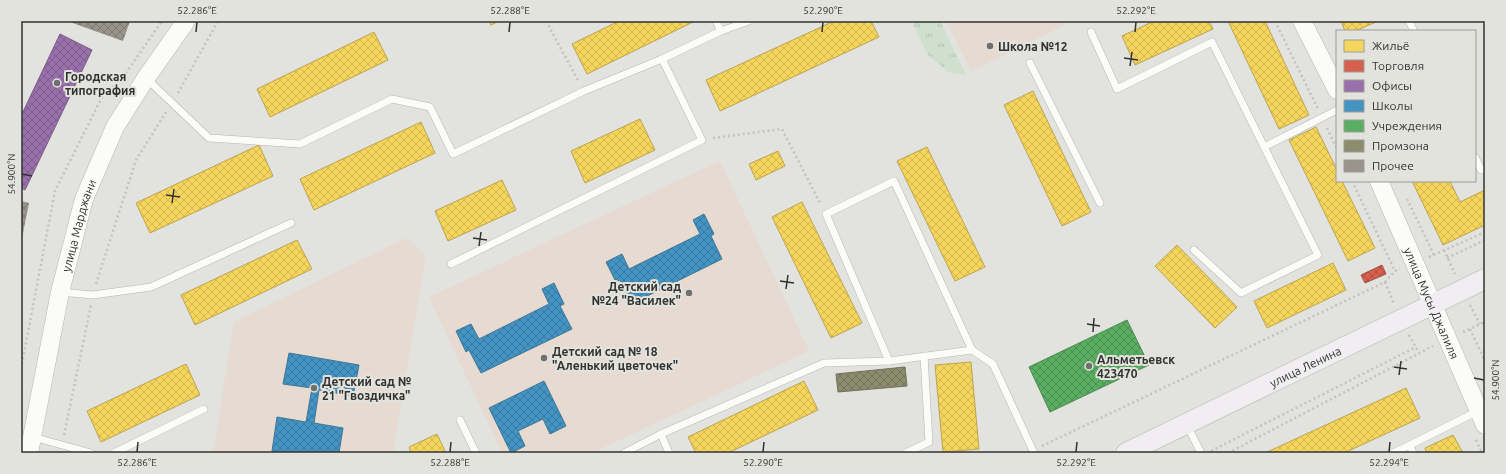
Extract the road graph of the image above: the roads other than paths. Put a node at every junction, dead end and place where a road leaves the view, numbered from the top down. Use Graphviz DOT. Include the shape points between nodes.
graph roads {
  1 [pos="186,21"];
  2 [pos="716,21"];
  3 [pos="749,21"];
  4 [pos="1302,21"];
  5 [pos="1409,21"];
  6 [pos="1414,30"];
  7 [pos="721,32"];
  8 [pos="1091,32"];
  9 [pos="662,59"];
  10 [pos="1030,63"];
  11 [pos="146,78"];
  12 [pos="1336,88"];
  13 [pos="1336,110"];
  14 [pos="1264,147"];
  15 [pos="1476,159"];
  16 [pos="1485,168"];
  17 [pos="1379,182"];
  18 [pos="1100,203"];
  19 [pos="291,223"];
  20 [pos="1194,250"];
  21 [pos="451,264"];
  22 [pos="1485,279"];
  23 [pos="60,292"];
  24 [pos="1432,304"];
  25 [pos="972,350"];
  26 [pos="924,356"];
  27 [pos="889,361"];
  28 [pos="204,409"];
  29 [pos="1482,418"];
  30 [pos="460,420"];
  31 [pos="1186,423"];
  32 [pos="661,434"];
  33 [pos="31,445"];
  34 [pos="1410,446"];
  35 [pos="1134,451"];
  36 [pos="1033,452"];
  37 [pos="91,453"];
  38 [pos="114,453"];
  39 [pos="476,453"];
  40 [pos="624,453"];
  41 [pos="669,453"];
  42 [pos="906,453"];
  43 [pos="1201,453"];
  44 [pos="1393,453"];
  45 [pos="1413,453"];
  1 -- 11 [label="street, улица Марджани"];
  2 -- 7 [label="lane"];
  3 -- 7 [label="lane"];
  4 -- 12 [label="street"];
  5 -- 6 [label="lane"];
  7 -- 9 [label="lane"];
  8 -- 14 [label="lane" via="1117,89 1212,42"];
  9 -- 11 [label="lane" via="584,91 453,154 430,107 392,99 300,144 209,138"];
  9 -- 21 [label="lane" via="702,140"];
  10 -- 18 [label="lane"];
  11 -- 23 [label="street, улица Марджани" via="115,127 84,199"];
  13 -- 14 [label="lane"];
  14 -- 20 [label="lane" via="1318,255 1241,293"];
  15 -- 16 [label="lane" via="1481,170"];
  17 -- 24 [label="street, улица Мусы Джалиля"];
  19 -- 23 [label="lane" via="151,287 92,295"];
  22 -- 24 [label="main road, улица Ленина"];
  23 -- 33 [label="street, улица Марджани"];
  24 -- 29 [label="street, улица Мусы Джалиля"];
  24 -- 31 [label="main road, улица Ленина"];
  25 -- 26 [label="lane"];
  25 -- 27 [label="lane" via="894,181 826,214"];
  25 -- 36 [label="lane" via="993,364"];
  26 -- 27 [label="lane"];
  26 -- 42 [label="lane" via="928,442"];
  27 -- 32 [label="lane" via="824,363"];
  28 -- 38 [label="lane"];
  29 -- 34 [label="lane"];
  30 -- 39 [label="lane"];
  31 -- 35 [label="main road, улица Ленина"];
  31 -- 43 [label="lane"];
  32 -- 40 [label="lane"];
  32 -- 41 [label="lane"];
  33 -- 37 [label="lane" via="62,446"];
  34 -- 44 [label="lane"];
  34 -- 45 [label="lane"];
}
